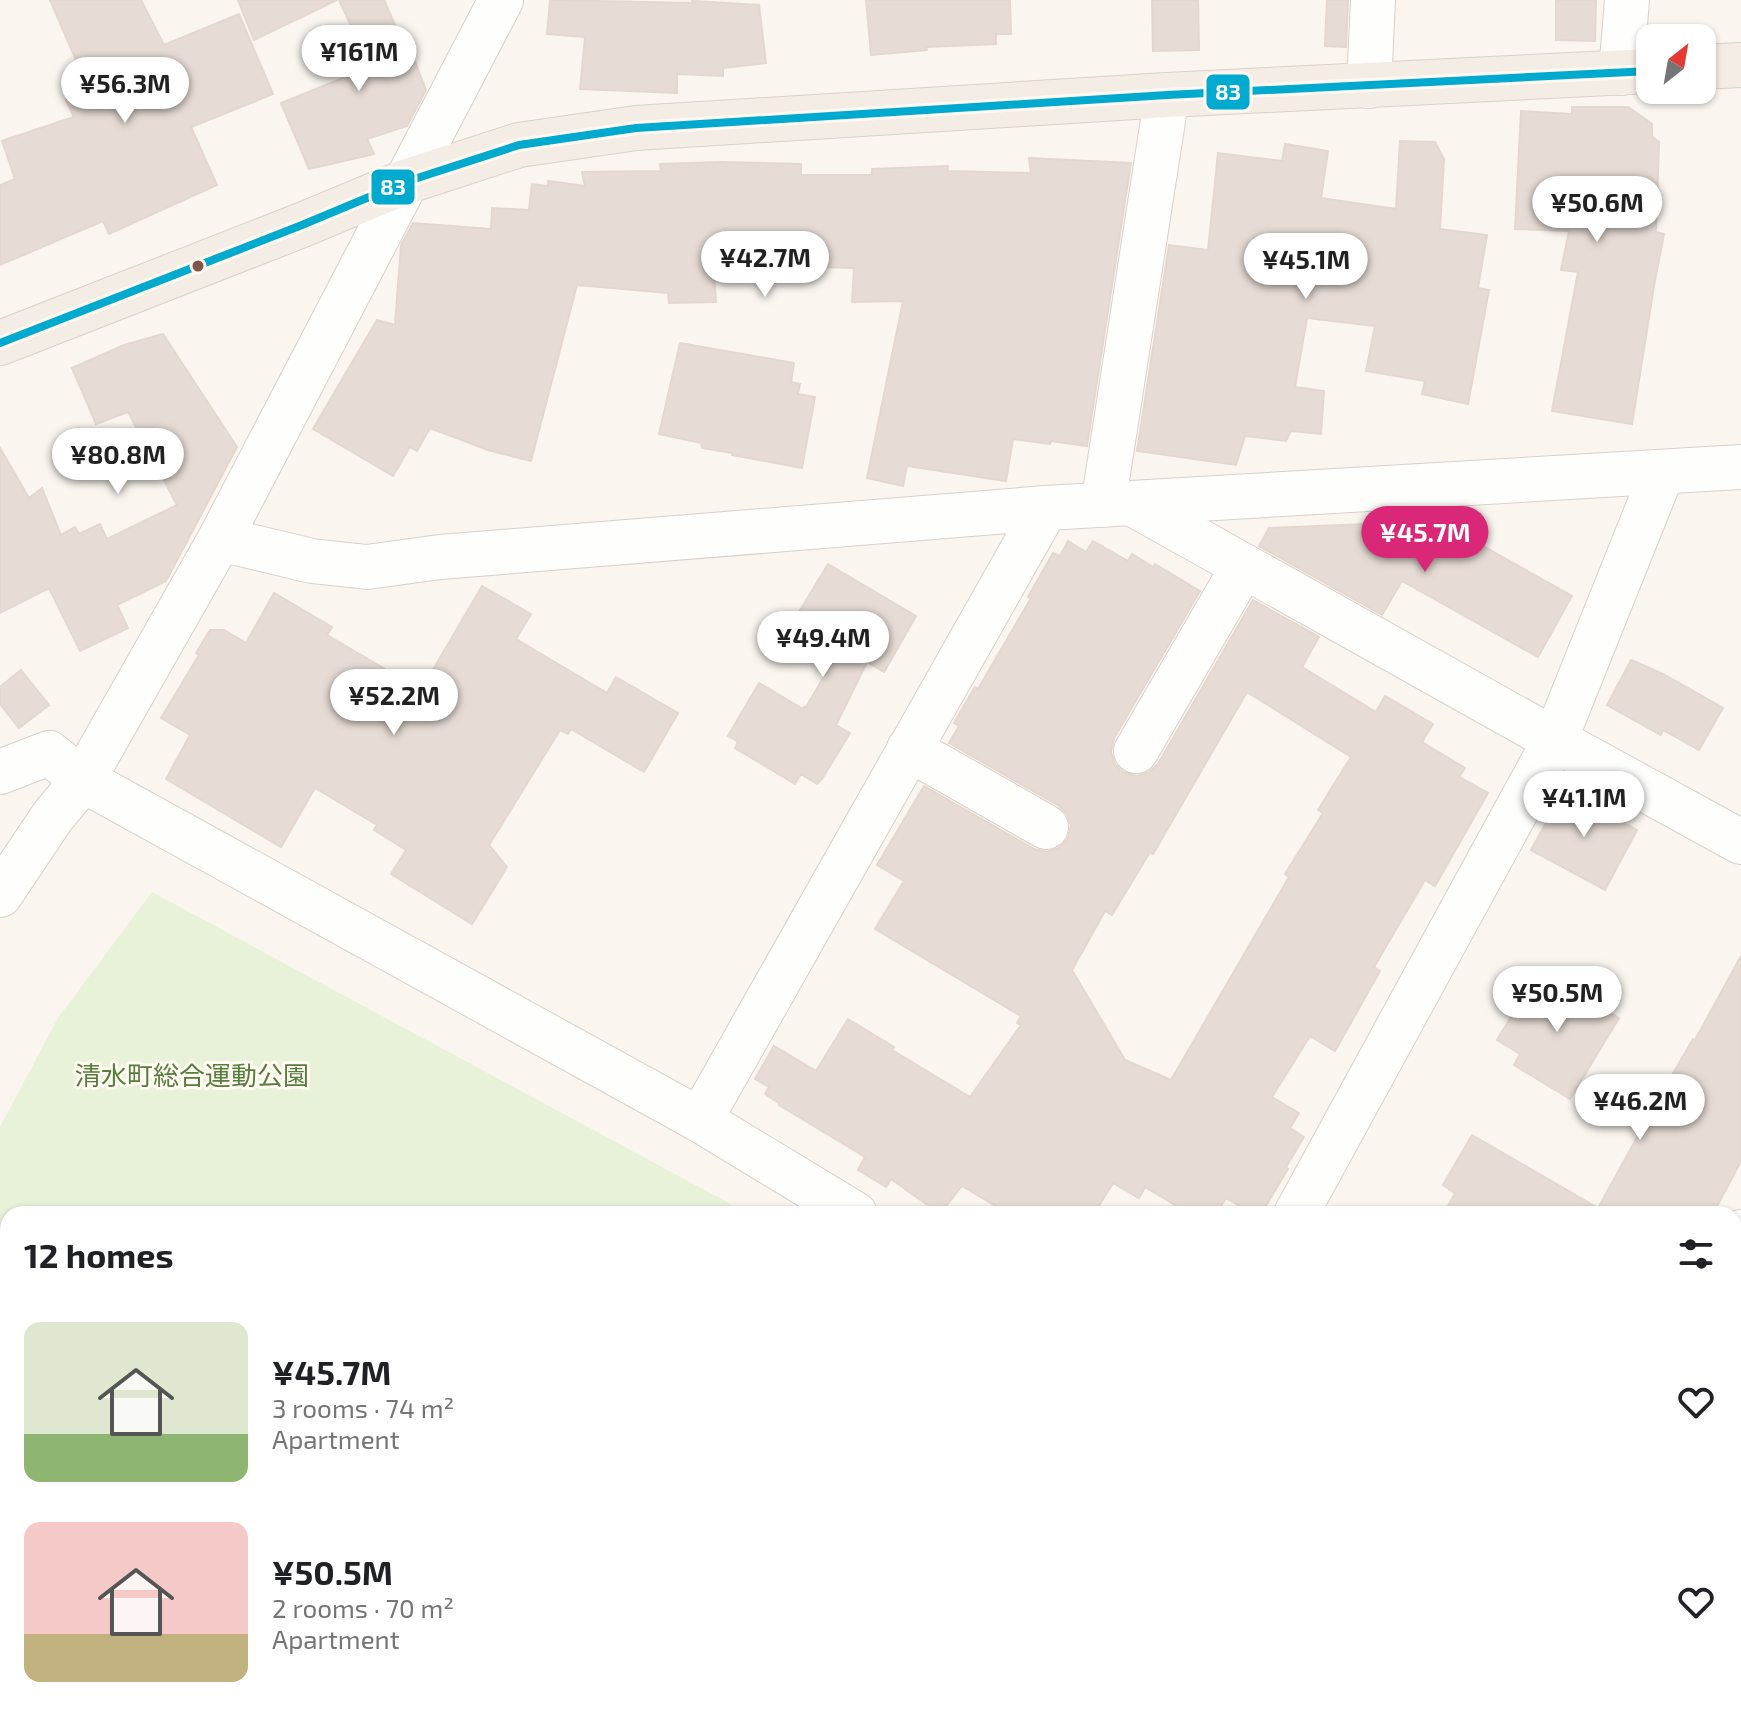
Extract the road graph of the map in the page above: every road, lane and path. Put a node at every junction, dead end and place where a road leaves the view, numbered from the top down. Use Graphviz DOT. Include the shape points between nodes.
graph roads {
  1 [pos="501,0"];
  2 [pos="1373,0"];
  3 [pos="1627,0"];
  4 [pos="1741,65"];
  5 [pos="1716,66"];
  6 [pos="1636,72"];
  7 [pos="1369,86"];
  8 [pos="1167,95"];
  9 [pos="405,182"];
  10 [pos="0,343"];
  11 [pos="1741,467"];
  12 [pos="1662,473"];
  13 [pos="1118,505"];
  14 [pos="1046,508"];
  15 [pos="220,539"];
  16 [pos="1243,567"];
  17 [pos="1555,740"];
  18 [pos="909,749"];
  19 [pos="1136,751"];
  20 [pos="0,772"];
  21 [pos="83,780"];
  22 [pos="1046,827"];
  23 [pos="1741,842"];
  24 [pos="0,895"];
  25 [pos="700,1120"];
  26 [pos="842,1206"];
  27 [pos="1300,1206"];
  1 -- 9 [label="street"];
  2 -- 7 [label="street"];
  3 -- 6 [label="street"];
  4 -- 5 [label="main road"];
  6 -- 7 [label="main road"];
  7 -- 8 [label="main road"];
  8 -- 9 [label="main road" via="636,128 519,145"];
  8 -- 13 [label="street"];
  9 -- 10 [label="main road"];
  9 -- 15 [label="street"];
  11 -- 12 [label="street"];
  12 -- 13 [label="street"];
  12 -- 17 [label="street"];
  13 -- 14 [label="street"];
  13 -- 16 [label="street"];
  14 -- 15 [label="street" via="367,567 312,561"];
  14 -- 18 [label="street"];
  15 -- 21 [label="street"];
  16 -- 17 [label="street"];
  16 -- 19 [label="street"];
  17 -- 23 [label="street"];
  17 -- 27 [label="street"];
  18 -- 22 [label="street"];
  18 -- 25 [label="street"];
  20 -- 21 [label="street" via="49,753"];
  21 -- 24 [label="street"];
  21 -- 25 [label="street"];
  25 -- 26 [label="street"];
}
